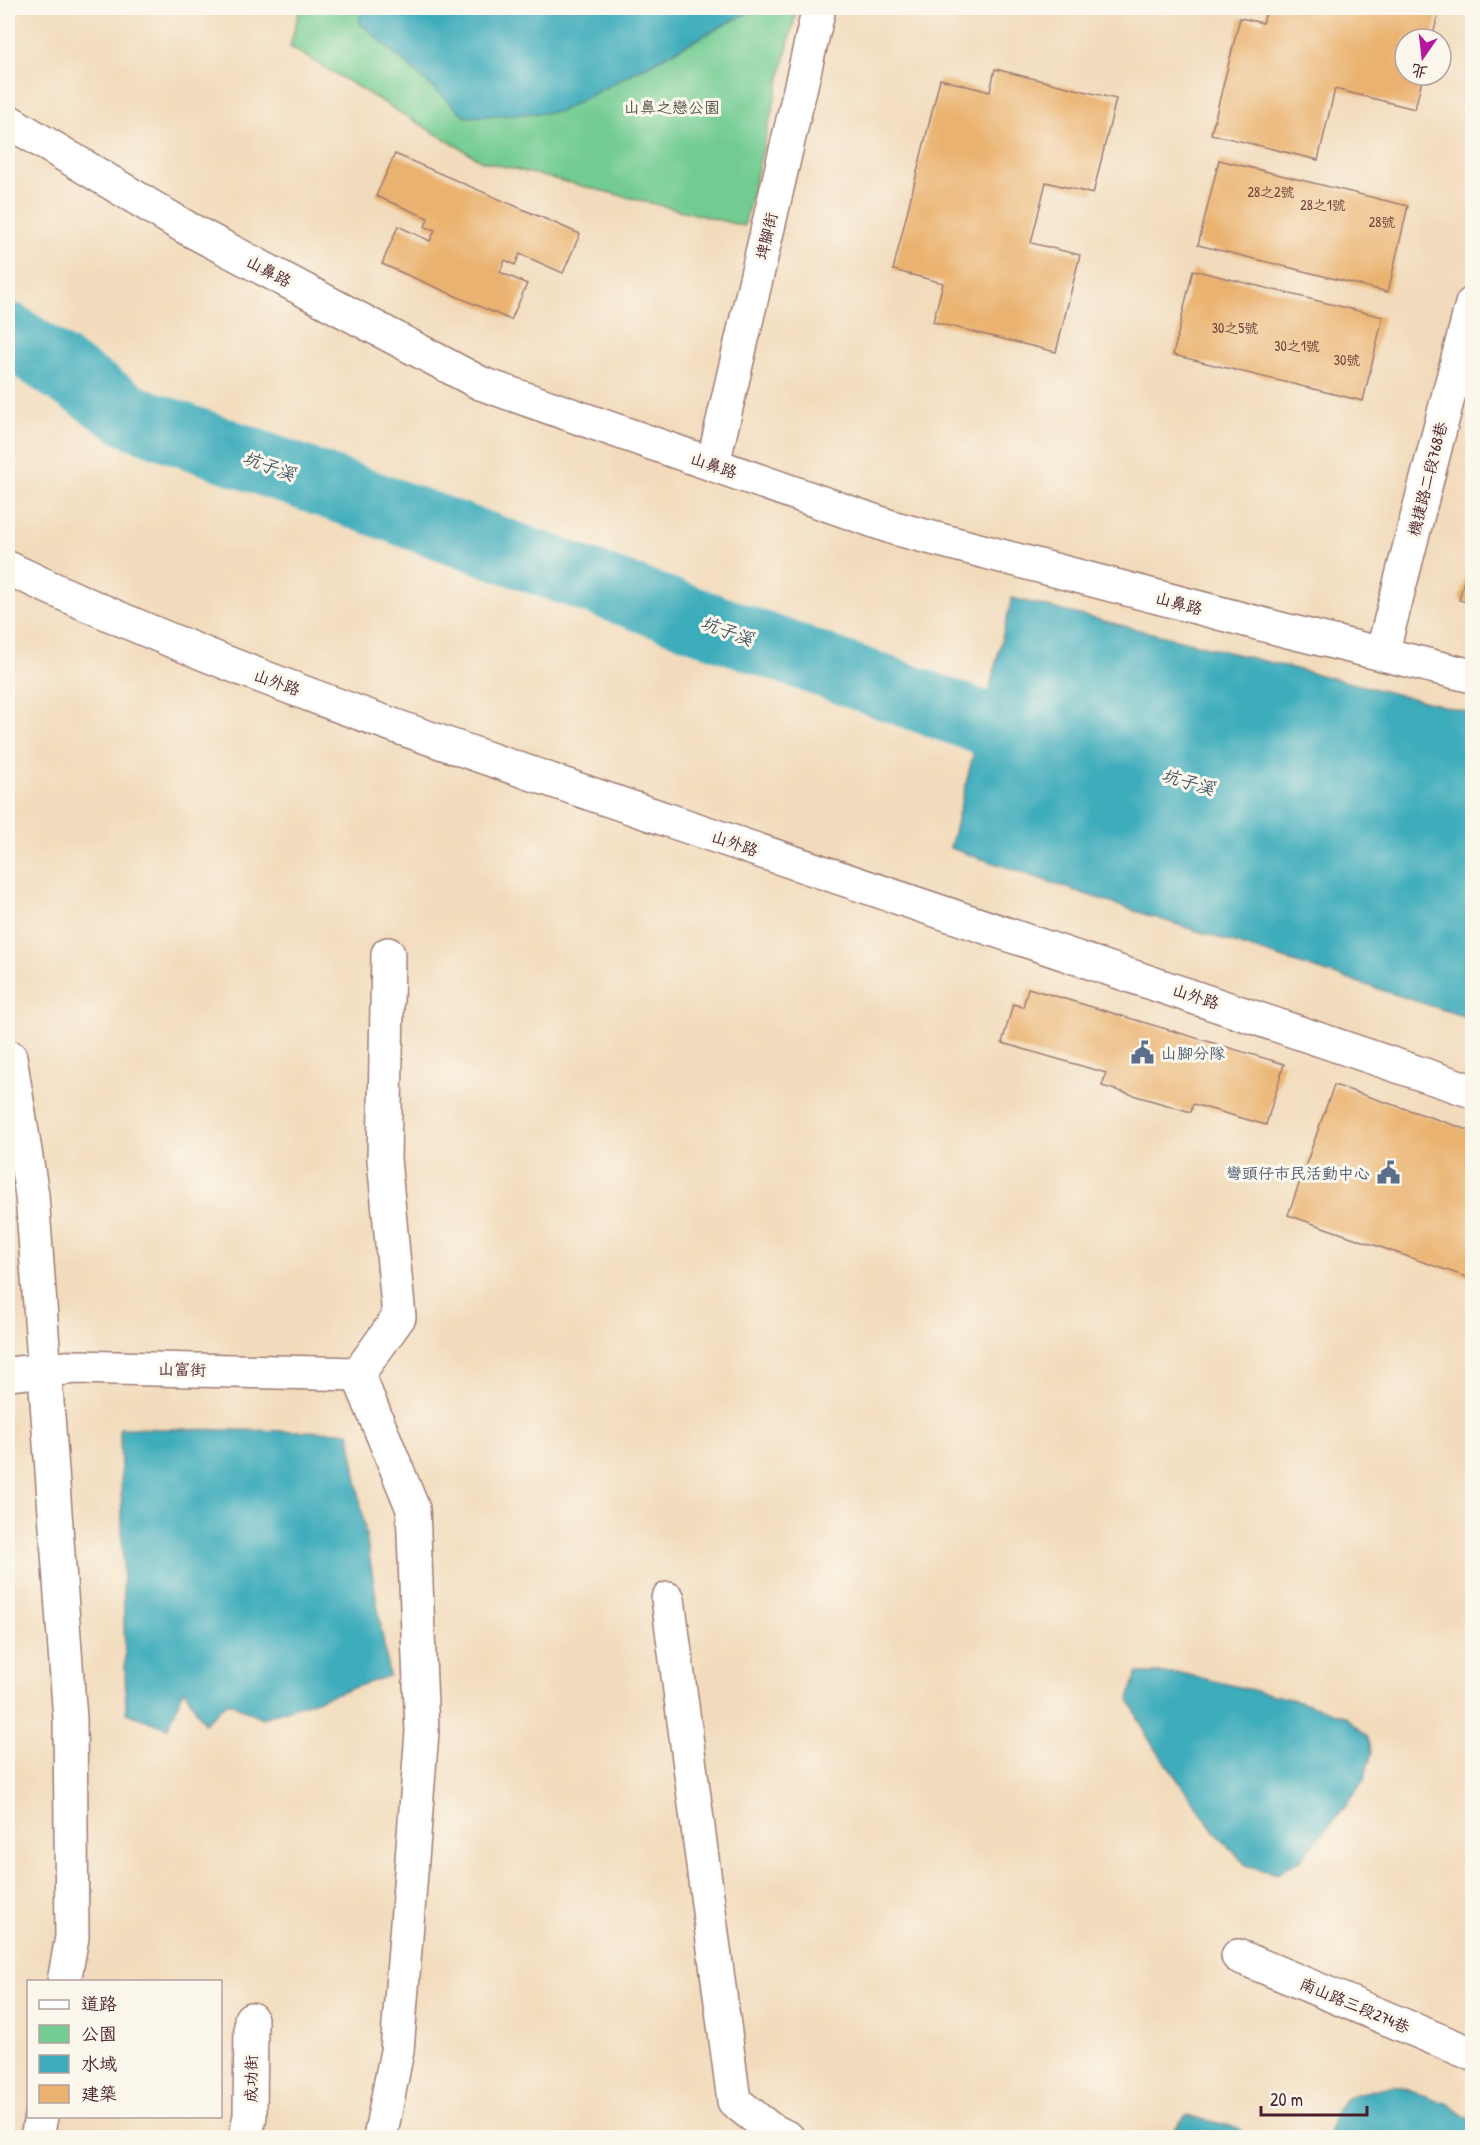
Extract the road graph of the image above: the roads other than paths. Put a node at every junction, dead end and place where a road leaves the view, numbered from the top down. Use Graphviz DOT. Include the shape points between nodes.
graph roads {
  1 [pos="819,8"];
  2 [pos="8,121"];
  3 [pos="1472,304"];
  4 [pos="713,464"];
  5 [pos="8,568"];
  6 [pos="1382,654"];
  7 [pos="1473,676"];
  8 [pos="388,954"];
  9 [pos="10,1058"];
  10 [pos="1473,1091"];
  11 [pos="44,1370"];
  12 [pos="8,1374"];
  13 [pos="358,1374"];
  14 [pos="668,1599"];
  15 [pos="1238,1956"];
  16 [pos="64,1980"];
  17 [pos="251,2019"];
  18 [pos="1473,2054"];
  19 [pos="41,2118"];
  20 [pos="37,2138"];
  21 [pos="245,2138"];
  22 [pos="380,2138"];
  23 [pos="788,2138"];
  1 -- 4 [label="street, 埤腳街"];
  2 -- 4 [label="street, 山鼻路" via="185,227 480,383"];
  3 -- 6 [label="street, 機捷路二段768巷"];
  4 -- 6 [label="street, 山鼻路" via="894,528"];
  5 -- 10 [label="street, 山外路" via="68,597 254,673 522,771"];
  6 -- 7 [label="street, 山鼻路"];
  8 -- 13 [label="street" via="384,1160 399,1317"];
  9 -- 11 [label="street" via="32,1195"];
  11 -- 12 [label="street, 山富街"];
  11 -- 13 [label="street, 山富街" via="76,1367"];
  11 -- 16 [label="street" via="70,1719 72,1937"];
  13 -- 22 [label="street" via="413,1509 422,1732 397,2051"];
  14 -- 23 [label="street" via="734,2101"];
  15 -- 18 [label="street, 南山路三段274巷"];
  17 -- 21 [label="street, 成功街" via="250,2116"];
  19 -- 20 [label="street"];
}
